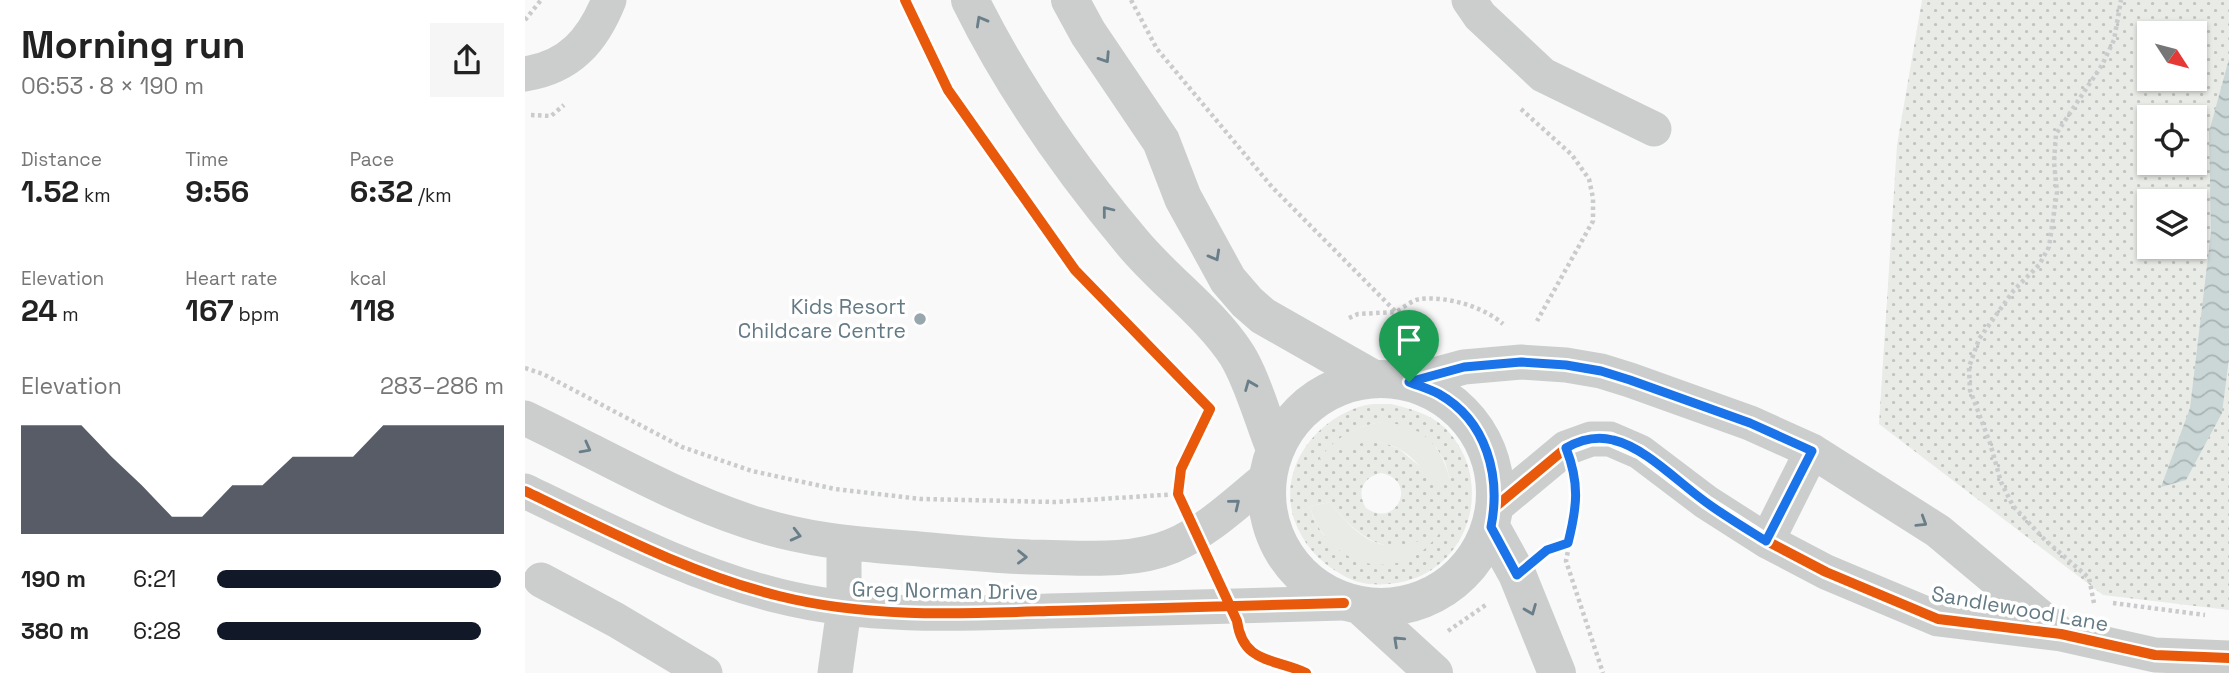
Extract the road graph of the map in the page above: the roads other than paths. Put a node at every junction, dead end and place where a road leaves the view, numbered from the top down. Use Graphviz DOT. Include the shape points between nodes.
graph roads {
  1 [pos="609,0"];
  2 [pos="970,0"];
  3 [pos="1070,0"];
  4 [pos="1469,0"];
  5 [pos="525,74"];
  6 [pos="1654,129"];
  7 [pos="1390,380"];
  8 [pos="525,418"];
  9 [pos="1812,451"];
  10 [pos="1271,463"];
  11 [pos="525,491"];
  12 [pos="1493,517"];
  13 [pos="1766,541"];
  14 [pos="844,544"];
  15 [pos="541,580"];
  16 [pos="1354,605"];
  17 [pos="844,609"];
  18 [pos="2075,637"];
  19 [pos="2229,658"];
  20 [pos="1421,661"];
  21 [pos="705,673"];
  22 [pos="835,673"];
  23 [pos="1557,673"];
  1 -- 5 [label="street" via="599,26 566,62"];
  10 -- 2 [label="street, one-way" via="1239,359 1207,318 1133,244 1083,180 1011,74"];
  3 -- 7 [label="street, one-way" via="1161,141 1184,198 1228,280 1263,316"];
  4 -- 6 [label="street" via="1543,75"];
  7 -- 9 [label="street, Sandlewood Lane" via="1521,362 1589,369 1737,418"];
  7 -- 10 [label="street" via="1341,385 1314,400 1291,422"];
  7 -- 12 [label="street" via="1440,394 1465,415 1484,443 1494,474"];
  8 -- 14 [label="street, Greg Norman Drive, one-way" via="700,503 800,537"];
  9 -- 13 [label="street"];
  9 -- 18 [label="street, Sandlewood Lane, one-way" via="1938,531"];
  14 -- 10 [label="street, Greg Norman Drive, one-way" via="998,556 1147,554 1196,534"];
  10 -- 16 [label="street" via="1268,518 1283,555 1309,584"];
  11 -- 17 [label="street, Greg Norman Drive" via="725,580"];
  12 -- 13 [label="street, Sandlewood Lane" via="1566,448 1591,439 1610,439 1640,452"];
  12 -- 16 [label="street" via="1477,556 1455,581 1427,599 1396,608"];
  12 -- 23 [label="street, one-way"];
  13 -- 18 [label="street, Sandlewood Lane" via="1938,619"];
  14 -- 17 [label="street"];
  15 -- 21 [label="street"];
  16 -- 17 [label="street, Greg Norman Drive" via="936,614"];
  20 -- 16 [label="street, one-way"];
  17 -- 22 [label="street"];
  18 -- 19 [label="street, Sandlewood Lane" via="2155,655"];
}
